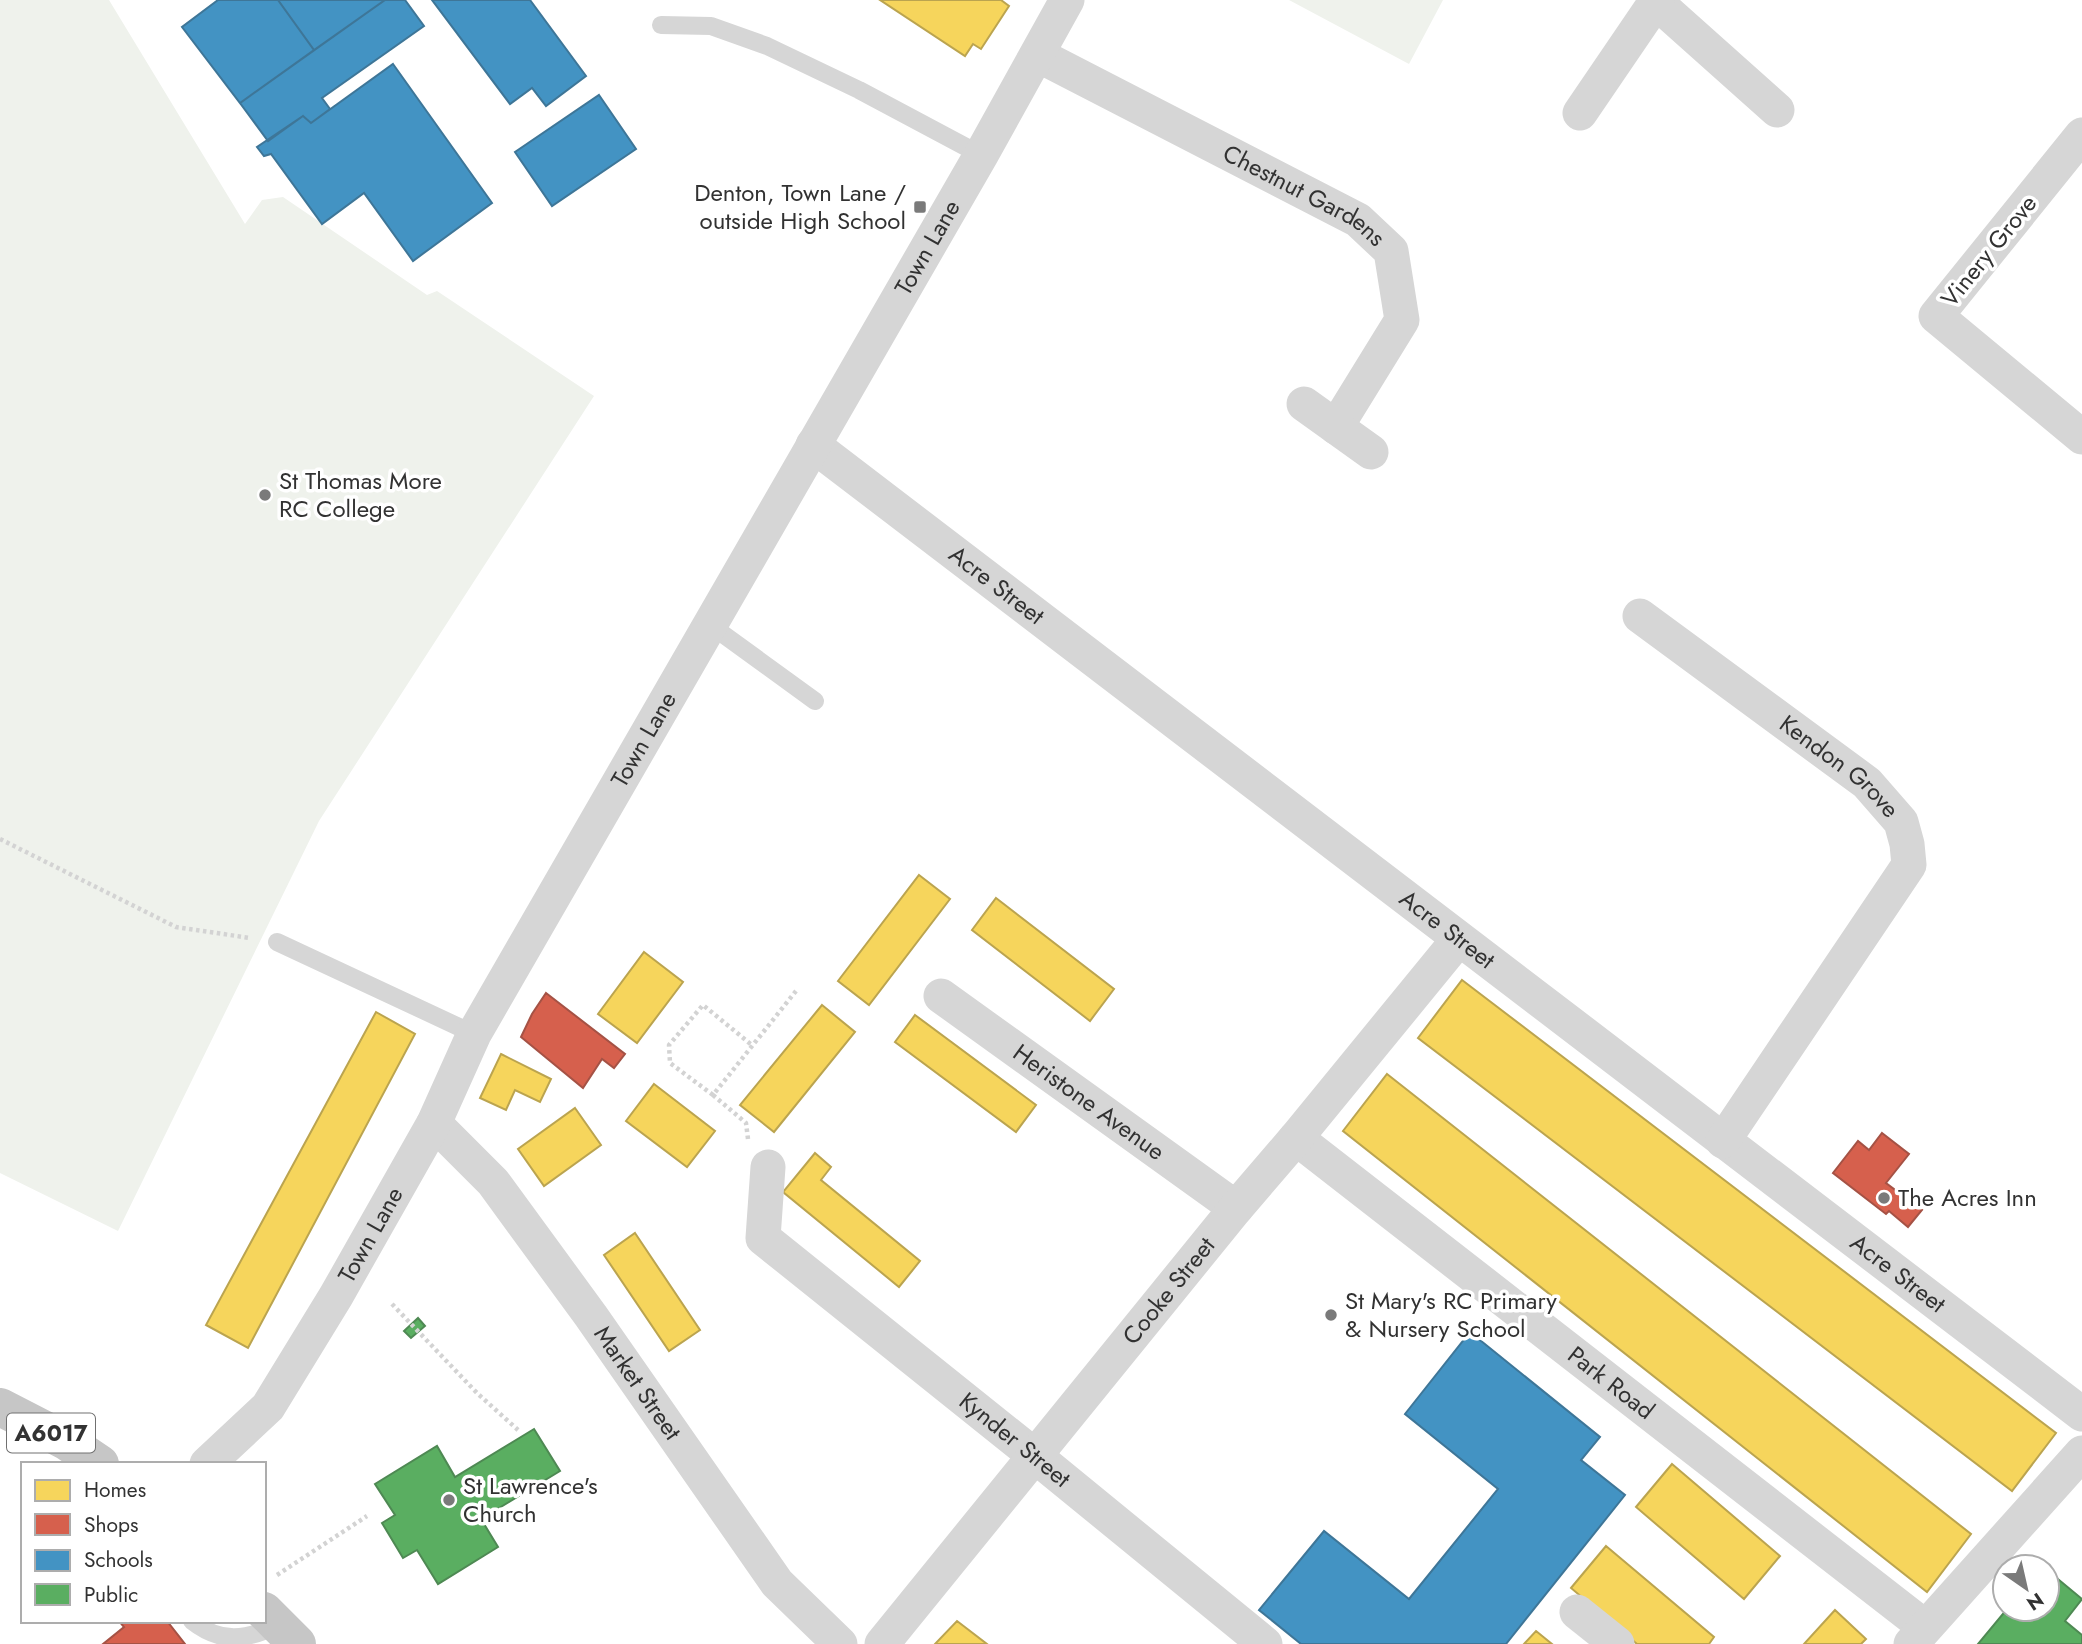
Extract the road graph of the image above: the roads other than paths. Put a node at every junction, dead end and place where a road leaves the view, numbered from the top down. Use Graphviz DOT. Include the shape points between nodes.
graph roads {
  1 [pos="1067,0"];
  2 [pos="1656,1"];
  3 [pos="661,25"];
  4 [pos="1038,55"];
  5 [pos="1777,110"];
  6 [pos="1580,113"];
  7 [pos="2082,135"];
  8 [pos="981,155"];
  9 [pos="1304,404"];
  10 [pos="1336,427"];
  11 [pos="2082,436"];
  12 [pos="813,445"];
  13 [pos="1371,452"];
  14 [pos="1640,616"];
  15 [pos="709,624"];
  16 [pos="815,701"];
  17 [pos="1458,940"];
  18 [pos="277,942"];
  19 [pos="941,996"];
  20 [pos="474,1034"];
  21 [pos="434,1123"];
  22 [pos="1296,1138"];
  23 [pos="1723,1141"];
  24 [pos="768,1167"];
  25 [pos="1236,1208"];
  26 [pos="0,1407"];
  27 [pos="2081,1413"];
  28 [pos="2082,1453"];
  29 [pos="1035,1456"];
  30 [pos="97,1462"];
  31 [pos="209,1462"];
  32 [pos="1577,1612"];
  33 [pos="277,1615"];
  34 [pos="194,1623"];
  35 [pos="1918,1635"];
  36 [pos="841,1644"];
  37 [pos="882,1644"];
  38 [pos="1265,1644"];
  39 [pos="1617,1644"];
  1 -- 4 [label="street, Town Lane"];
  2 -- 5 [label="street"];
  2 -- 6 [label="street"];
  3 -- 8 [label="lane" via="711,26 767,46"];
  4 -- 8 [label="street, Town Lane"];
  4 -- 10 [label="street, Chestnut Gardens" via="1358,220 1391,251 1402,320"];
  7 -- 11 [label="street, Vinery Grove" via="1936,316"];
  8 -- 12 [label="street, Town Lane"];
  9 -- 10 [label="street"];
  10 -- 13 [label="street"];
  12 -- 15 [label="street, Town Lane"];
  12 -- 17 [label="street, Acre Street"];
  14 -- 23 [label="street, Kendon Grove" via="1867,783 1901,822 1907,844 1909,865"];
  15 -- 16 [label="lane"];
  15 -- 20 [label="street, Town Lane"];
  17 -- 22 [label="street, Cooke Street"];
  17 -- 23 [label="street, Acre Street"];
  18 -- 20 [label="lane"];
  19 -- 25 [label="street, Heristone Avenue"];
  20 -- 21 [label="street, Town Lane"];
  21 -- 31 [label="street, Town Lane" via="268,1407"];
  21 -- 36 [label="street, Market Street" via="493,1181 777,1583"];
  22 -- 25 [label="street, Cooke Street"];
  22 -- 35 [label="street, Park Road"];
  23 -- 27 [label="street, Acre Street"];
  24 -- 29 [label="street, Kynder Street" via="763,1238"];
  25 -- 29 [label="street, Cooke Street"];
  26 -- 30 [label="highway, A6017"];
  28 -- 35 [label="street"];
  29 -- 37 [label="street, Cooke Street"];
  29 -- 38 [label="street, Kynder Street"];
  32 -- 39 [label="street"];
  33 -- 34 [label="lane" via="251,1637 237,1641 206,1633"];
}
